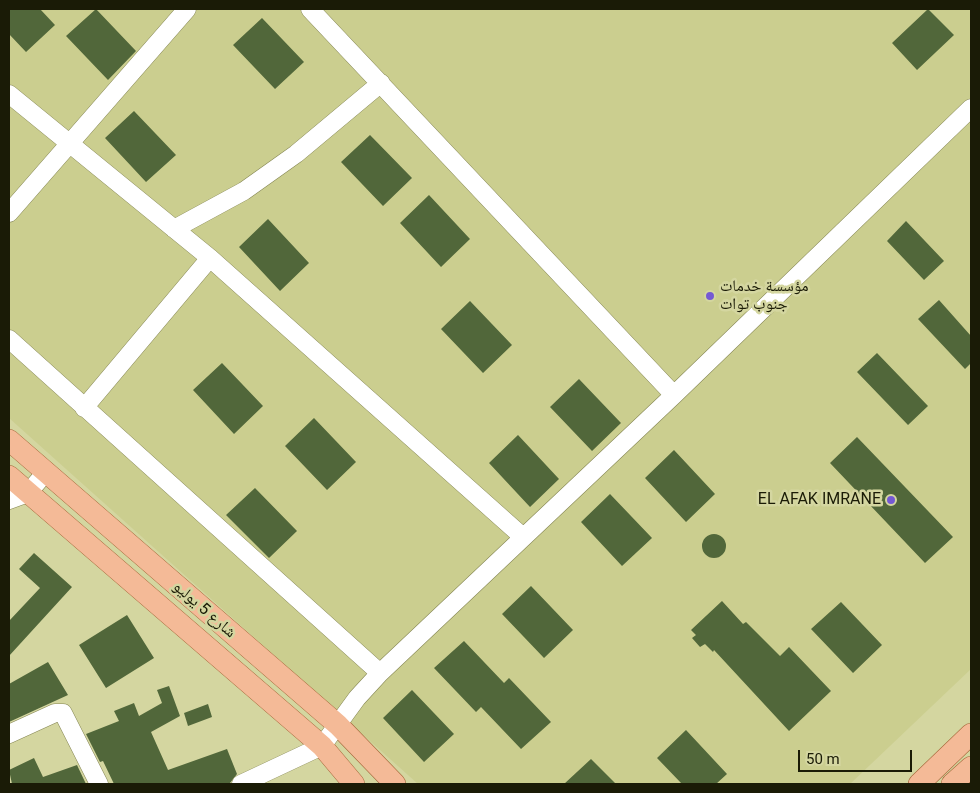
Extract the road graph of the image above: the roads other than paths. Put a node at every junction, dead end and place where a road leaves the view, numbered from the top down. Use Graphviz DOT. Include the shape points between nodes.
graph roads {
  1 [pos="187,9"];
  2 [pos="310,9"];
  3 [pos="381,83"];
  4 [pos="9,94"];
  5 [pos="971,108"];
  6 [pos="70,146"];
  7 [pos="9,213"];
  8 [pos="174,229"];
  9 [pos="210,258"];
  10 [pos="9,339"];
  11 [pos="674,395"];
  12 [pos="84,408"];
  13 [pos="9,440"];
  14 [pos="46,472"];
  15 [pos="9,476"];
  16 [pos="18,497"];
  17 [pos="523,537"];
  18 [pos="380,673"];
  19 [pos="338,725"];
  20 [pos="9,734"];
  21 [pos="971,734"];
  22 [pos="322,746"];
  23 [pos="971,767"];
  24 [pos="99,784"];
  25 [pos="241,784"];
  26 [pos="354,784"];
  27 [pos="395,784"];
  28 [pos="919,784"];
  29 [pos="952,784"];
  1 -- 6 [label="street"];
  2 -- 3 [label="street"];
  3 -- 8 [label="street" via="296,154 244,191"];
  3 -- 11 [label="street"];
  4 -- 6 [label="street"];
  5 -- 11 [label="street"];
  6 -- 7 [label="street"];
  6 -- 8 [label="street"];
  8 -- 9 [label="street"];
  9 -- 12 [label="street"];
  9 -- 17 [label="street"];
  10 -- 12 [label="street"];
  11 -- 17 [label="street"];
  12 -- 18 [label="street"];
  13 -- 14 [label="main road, شارع 5 يوليو"];
  14 -- 16 [label="street"];
  14 -- 19 [label="main road, شارع 5 يوليو"];
  15 -- 16 [label="main road, شارع 5 يوليو"];
  16 -- 22 [label="main road, شارع 5 يوليو"];
  17 -- 18 [label="street"];
  18 -- 19 [label="street"];
  19 -- 22 [label="street"];
  19 -- 27 [label="main road, شارع 5 يوليو"];
  20 -- 24 [label="street" via="56,713 63,713"];
  21 -- 28 [label="main road"];
  22 -- 25 [label="street"];
  22 -- 26 [label="main road, شارع 5 يوليو"];
  23 -- 29 [label="main road"];
}
